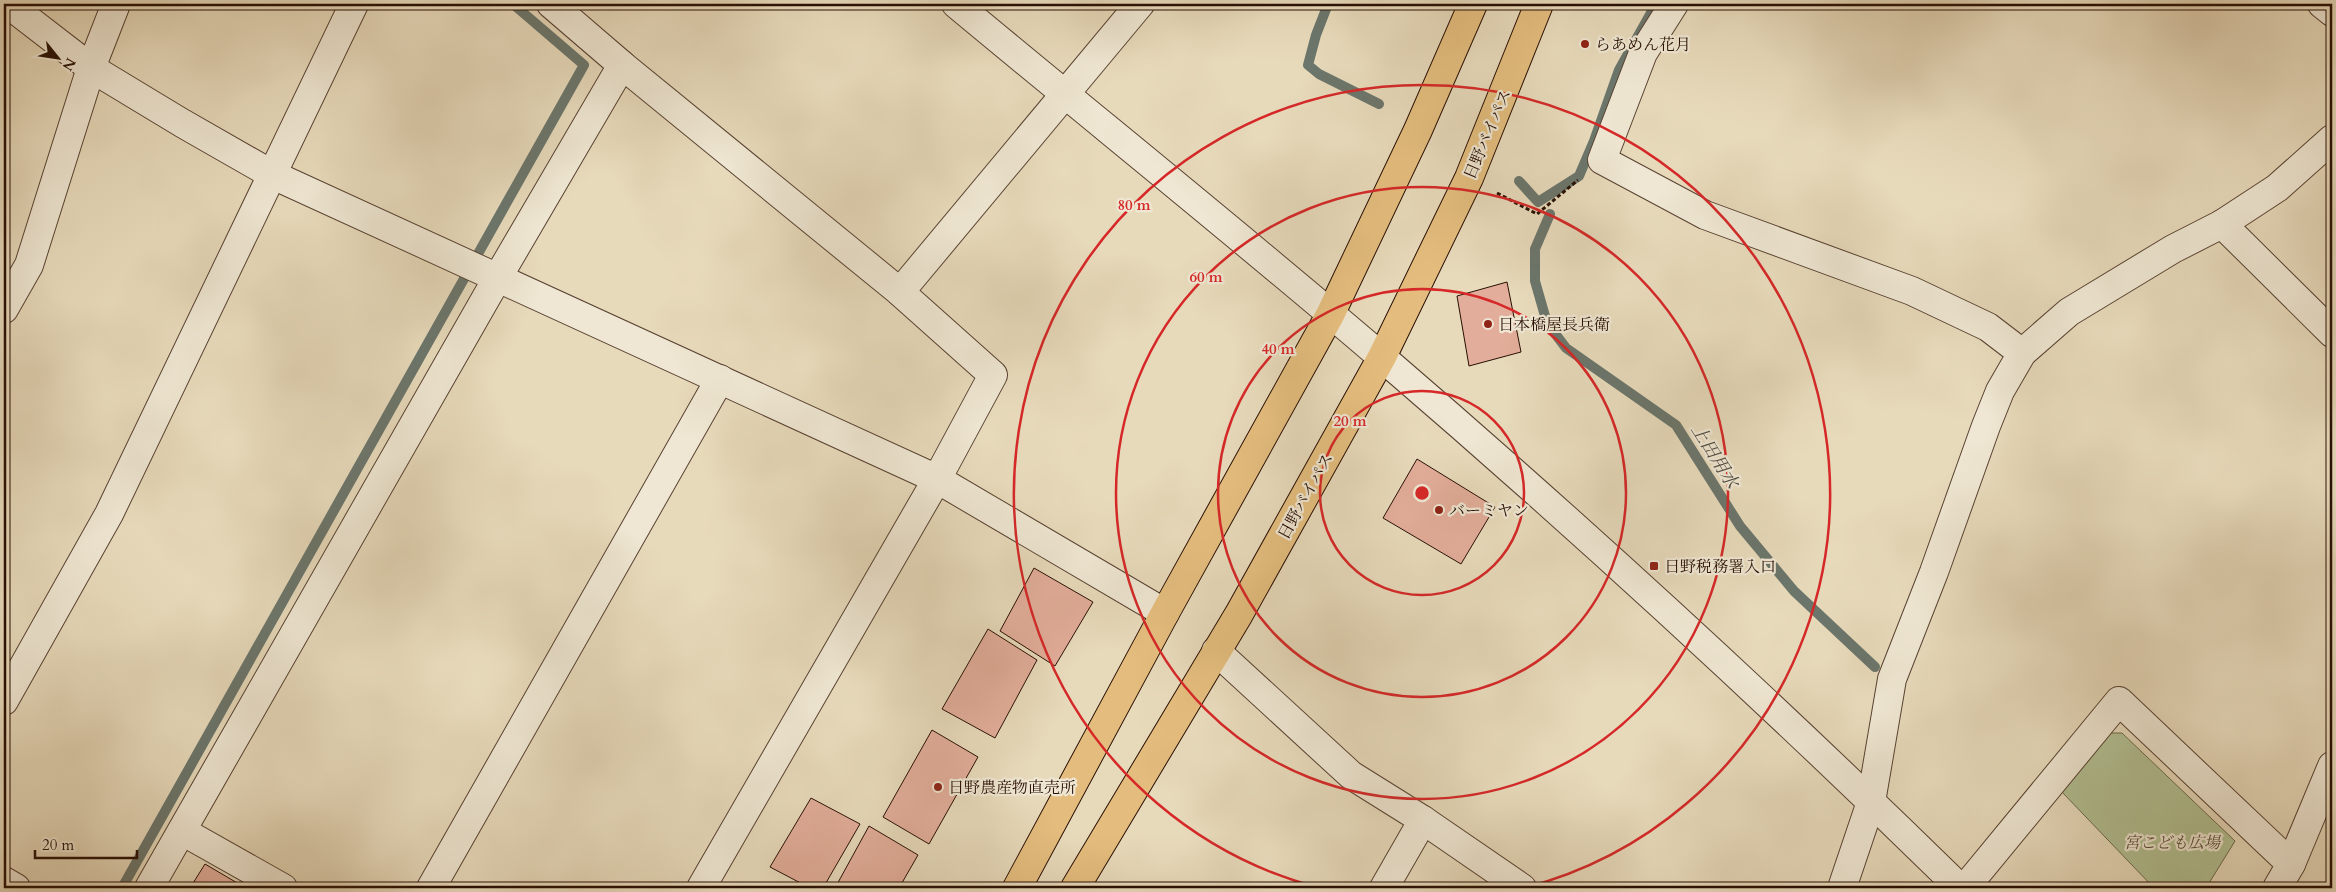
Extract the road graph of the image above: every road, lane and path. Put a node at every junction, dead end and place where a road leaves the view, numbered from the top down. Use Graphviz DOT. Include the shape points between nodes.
graph roads {
  1 [pos="8,4"];
  2 [pos="116,4"];
  3 [pos="354,4"];
  4 [pos="551,4"];
  5 [pos="956,4"];
  6 [pos="1140,4"];
  7 [pos="1473,4"];
  8 [pos="1538,4"];
  9 [pos="1674,4"];
  10 [pos="2322,4"];
  11 [pos="2332,12"];
  12 [pos="622,65"];
  13 [pos="91,68"];
  14 [pos="1064,94"];
  15 [pos="2332,139"];
  16 [pos="1602,160"];
  17 [pos="273,175"];
  18 [pos="1468,178"];
  19 [pos="2222,224"];
  20 [pos="492,274"];
  21 [pos="900,292"];
  22 [pos="4,309"];
  23 [pos="1330,315"];
  24 [pos="2332,333"];
  25 [pos="2022,353"];
  26 [pos="1382,357"];
  27 [pos="720,379"];
  28 [pos="937,479"];
  29 [pos="1164,613"];
  30 [pos="1216,651"];
  31 [pos="4,701"];
  32 [pos="2332,766"];
  33 [pos="1872,802"];
  34 [pos="1423,820"];
  35 [pos="182,831"];
  36 [pos="2291,864"];
  37 [pos="4,881"];
  38 [pos="16,888"];
  39 [pos="149,888"];
  40 [pos="283,888"];
  41 [pos="431,888"];
  42 [pos="701,888"];
  43 [pos="1017,888"];
  44 [pos="1075,888"];
  45 [pos="1384,888"];
  46 [pos="1522,888"];
  47 [pos="1842,888"];
  48 [pos="1960,888"];
  49 [pos="1965,888"];
  50 [pos="2277,888"];
  1 -- 13 [label="street"];
  2 -- 13 [label="street"];
  3 -- 17 [label="street"];
  4 -- 12 [label="street"];
  5 -- 14 [label="street"];
  6 -- 14 [label="street"];
  7 -- 23 [label="highway" via="1418,130"];
  8 -- 18 [label="highway, 日野バイパス"];
  9 -- 16 [label="street" via="1642,53"];
  10 -- 11 [label="street"];
  12 -- 20 [label="street"];
  12 -- 21 [label="street"];
  13 -- 17 [label="street"];
  13 -- 22 [label="street" via="29,265"];
  14 -- 21 [label="street"];
  14 -- 23 [label="street"];
  15 -- 19 [label="street" via="2278,188"];
  16 -- 18 [label="path" via="1537,214"];
  16 -- 25 [label="street" via="1705,215 1912,291 1988,327"];
  17 -- 20 [label="street"];
  17 -- 31 [label="street" via="109,514"];
  18 -- 26 [label="highway, 日野バイパス"];
  19 -- 24 [label="street"];
  19 -- 25 [label="street" via="2173,249 2069,312"];
  20 -- 27 [label="street"];
  20 -- 35 [label="street"];
  21 -- 28 [label="street" via="993,375"];
  23 -- 26 [label="street"];
  23 -- 29 [label="highway"];
  25 -- 33 [label="street" via="2000,391 1986,426 1892,679"];
  26 -- 30 [label="highway, 日野バイパス"];
  26 -- 33 [label="street" via="1596,545"];
  27 -- 28 [label="street"];
  27 -- 41 [label="street"];
  28 -- 29 [label="street"];
  28 -- 42 [label="street"];
  29 -- 43 [label="highway"];
  30 -- 34 [label="street" via="1351,775"];
  30 -- 44 [label="highway, 日野バイパス"];
  32 -- 36 [label="street"];
  33 -- 47 [label="street"];
  33 -- 48 [label="street"];
  34 -- 45 [label="street"];
  34 -- 46 [label="street"];
  35 -- 39 [label="street"];
  35 -- 40 [label="street"];
  36 -- 49 [label="street" via="2119,701"];
  36 -- 50 [label="street"];
  37 -- 38 [label="street"];
}
